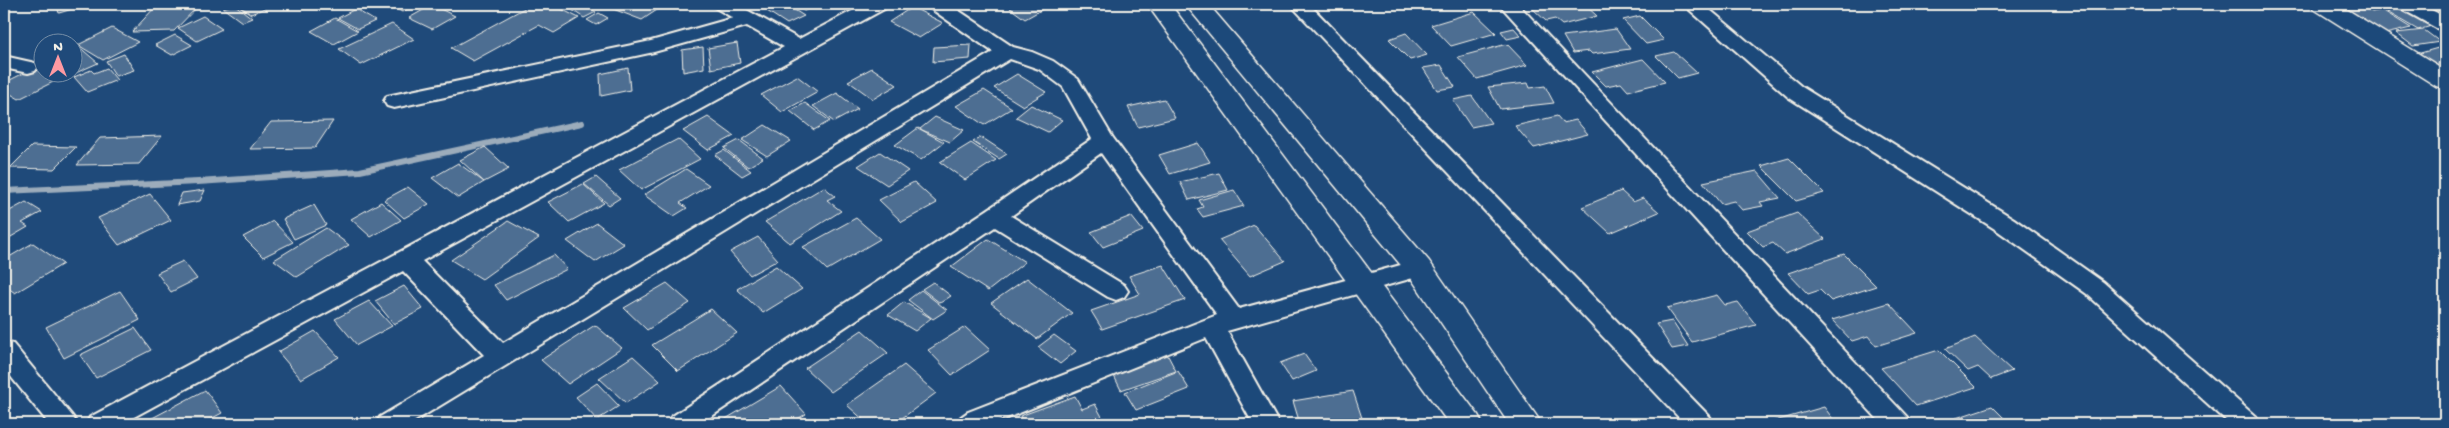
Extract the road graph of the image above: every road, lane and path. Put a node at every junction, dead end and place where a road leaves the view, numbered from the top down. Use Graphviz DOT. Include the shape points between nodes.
graph roads {
  1 [pos="723,4"];
  2 [pos="879,4"];
  3 [pos="937,4"];
  4 [pos="1158,4"];
  5 [pos="1196,4"];
  6 [pos="1299,4"];
  7 [pos="1508,4"];
  8 [pos="1692,4"];
  9 [pos="2322,4"];
  10 [pos="2407,4"];
  11 [pos="750,19"];
  12 [pos="2445,25"];
  13 [pos="799,47"];
  14 [pos="1007,52"];
  15 [pos="4,62"];
  16 [pos="28,66"];
  17 [pos="2445,81"];
  18 [pos="394,101"];
  19 [pos="1104,141"];
  20 [pos="995,216"];
  21 [pos="406,259"];
  22 [pos="1419,268"];
  23 [pos="1366,284"];
  24 [pos="1116,291"];
  25 [pos="1222,322"];
  26 [pos="4,351"];
  27 [pos="501,357"];
  28 [pos="975,422"];
  29 [pos="64,424"];
  30 [pos="99,424"];
  31 [pos="389,424"];
  32 [pos="680,424"];
  33 [pos="1266,424"];
  34 [pos="1467,424"];
  35 [pos="1526,424"];
  36 [pos="1701,424"];
  37 [pos="1898,424"];
  38 [pos="2247,424"];
  1 -- 11 [label="street"];
  2 -- 13 [label="street"];
  3 -- 14 [label="street"];
  4 -- 23 [label="street"];
  5 -- 22 [label="street"];
  6 -- 36 [label="street"];
  7 -- 37 [label="street"];
  8 -- 38 [label="street" via="1795,92 2006,225 2095,288"];
  9 -- 17 [label="street"];
  10 -- 12 [label="street"];
  11 -- 13 [label="street"];
  11 -- 18 [label="street" via="654,46"];
  13 -- 21 [label="street"];
  14 -- 19 [label="street" via="1046,65 1071,83"];
  14 -- 27 [label="street"];
  15 -- 16 [label="street"];
  19 -- 20 [label="street"];
  19 -- 25 [label="street"];
  20 -- 24 [label="street"];
  20 -- 32 [label="street"];
  21 -- 27 [label="street"];
  21 -- 30 [label="street"];
  22 -- 23 [label="street"];
  22 -- 35 [label="street"];
  23 -- 25 [label="street"];
  23 -- 34 [label="street"];
  25 -- 28 [label="street"];
  25 -- 33 [label="street"];
  26 -- 29 [label="street"];
  27 -- 31 [label="street"];
}
